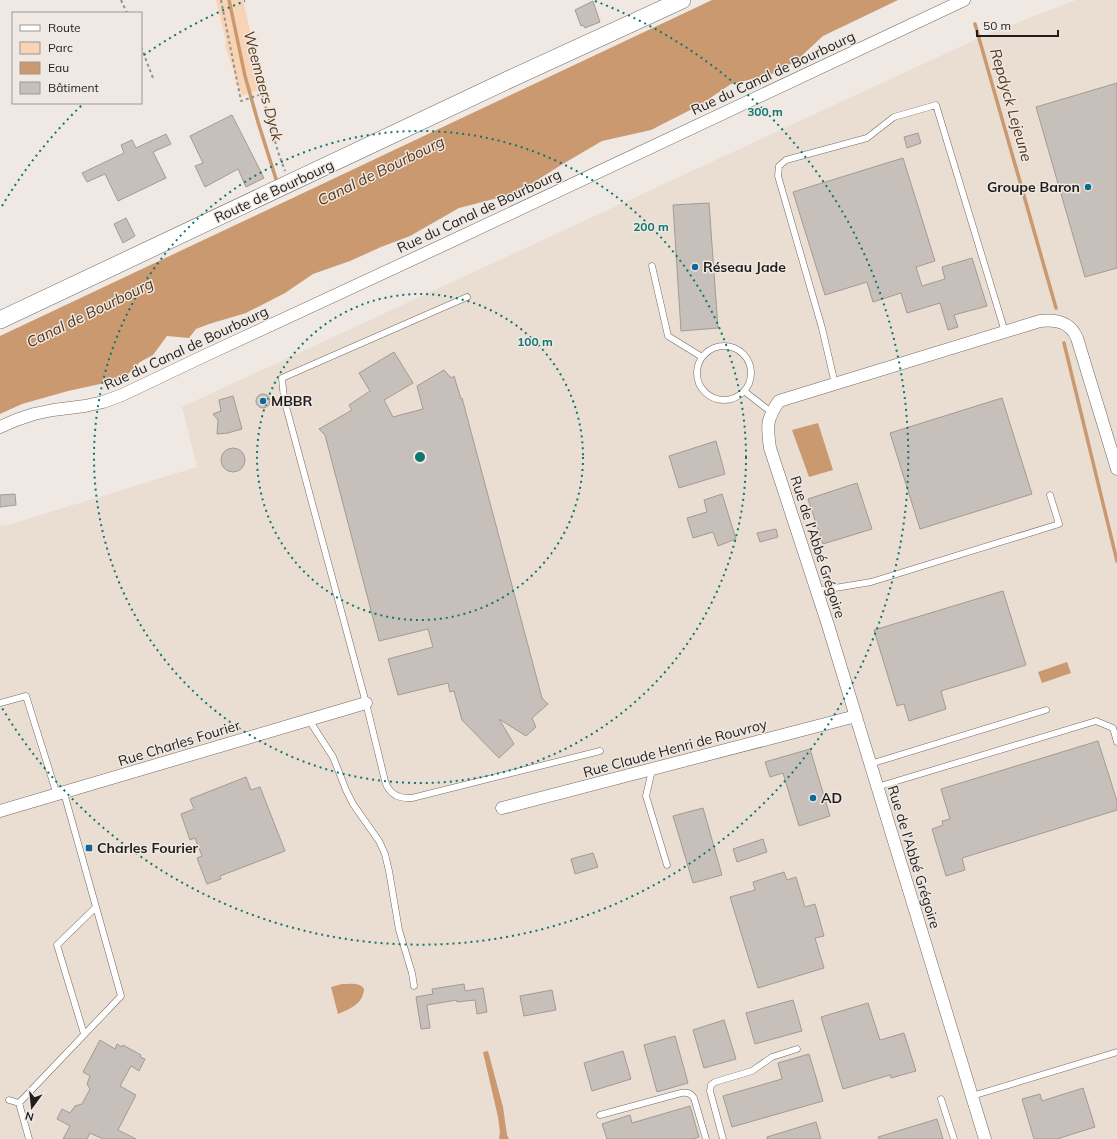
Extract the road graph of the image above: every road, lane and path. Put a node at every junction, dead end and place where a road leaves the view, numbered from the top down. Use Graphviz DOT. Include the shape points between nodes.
graph roads {
  1 [pos="121,0"];
  2 [pos="221,0"];
  3 [pos="661,0"];
  4 [pos="682,0"];
  5 [pos="964,0"];
  6 [pos="127,12"];
  7 [pos="142,50"];
  8 [pos="548,62"];
  9 [pos="153,78"];
  10 [pos="290,183"];
  11 [pos="652,266"];
  12 [pos="467,297"];
  13 [pos="0,320"];
  14 [pos="1005,332"];
  15 [pos="702,357"];
  16 [pos="835,384"];
  17 [pos="744,391"];
  18 [pos="771,412"];
  19 [pos="0,427"];
  20 [pos="1117,469"];
  21 [pos="1050,495"];
  22 [pos="817,591"];
  23 [pos="0,703"];
  24 [pos="366,703"];
  25 [pos="1046,710"];
  26 [pos="856,716"];
  27 [pos="308,720"];
  28 [pos="1117,742"];
  29 [pos="600,751"];
  30 [pos="870,764"];
  31 [pos="652,770"];
  32 [pos="877,787"];
  33 [pos="60,794"];
  34 [pos="502,808"];
  35 [pos="0,812"];
  36 [pos="666,865"];
  37 [pos="96,907"];
  38 [pos="414,986"];
  39 [pos="84,1034"];
  40 [pos="796,1049"];
  41 [pos="1117,1052"];
  42 [pos="972,1096"];
  43 [pos="941,1099"];
  44 [pos="9,1100"];
  45 [pos="19,1103"];
  46 [pos="600,1115"];
  47 [pos="29,1139"];
  48 [pos="706,1139"];
  49 [pos="723,1139"];
  50 [pos="954,1139"];
  51 [pos="986,1139"];
  1 -- 6 [label="path"];
  2 -- 10 [label="path" via="241,101 262,94 278,152"];
  3 -- 8 [label="main road, Route de Bourbourg"];
  4 -- 8 [label="main road, Route de Bourbourg"];
  5 -- 19 [label="street, Rue du Canal de Bourbourg" via="122,395 85,406 34,414"];
  7 -- 9 [label="path"];
  8 -- 10 [label="main road, Route de Bourbourg"];
  10 -- 13 [label="main road, Route de Bourbourg"];
  11 -- 15 [label="lane" via="668,336"];
  12 -- 24 [label="lane" via="282,378 284,399"];
  14 -- 16 [label="street"];
  14 -- 16 [label="lane" via="936,105 894,118 867,138 786,160 779,166 778,176 822,328"];
  14 -- 20 [label="street" via="1044,321 1061,322 1070,327 1077,338"];
  15 -- 17 [label="lane" via="698,365 698,381 707,394 722,400 738,396"];
  15 -- 17 [label="lane" via="708,351 725,345 741,352 750,363 751,369 749,385"];
  16 -- 18 [label="street" via="779,401"];
  17 -- 18 [label="lane"];
  18 -- 22 [label="street, Rue de l'Abbé Grégoire" via="767,427 770,448"];
  21 -- 22 [label="lane" via="1059,524 871,582"];
  22 -- 26 [label="street, Rue de l'Abbé Grégoire"];
  23 -- 33 [label="lane" via="26,696"];
  24 -- 27 [label="street, Rue Charles Fourier"];
  24 -- 29 [label="lane" via="387,786 393,794 402,798 412,798"];
  25 -- 30 [label="lane"];
  26 -- 30 [label="street, Rue de l'Abbé Grégoire"];
  26 -- 31 [label="street, Rue Claude Henri de Rouvroy"];
  27 -- 33 [label="street, Rue Charles Fourier"];
  27 -- 38 [label="lane" via="333,757 347,794 379,841 389,871 399,930"];
  28 -- 32 [label="lane" via="1113,728 1096,721"];
  30 -- 32 [label="street, Rue de l'Abbé Grégoire"];
  31 -- 34 [label="street, Rue Claude Henri de Rouvroy"];
  31 -- 36 [label="lane" via="646,796"];
  32 -- 42 [label="street, Rue de l'Abbé Grégoire"];
  33 -- 35 [label="street, Rue Charles Fourier"];
  33 -- 37 [label="lane"];
  37 -- 39 [label="lane" via="121,996"];
  37 -- 39 [label="lane" via="57,945"];
  39 -- 45 [label="lane"];
  40 -- 49 [label="lane" via="772,1056 752,1071 712,1083 710,1091"];
  41 -- 42 [label="lane"];
  42 -- 51 [label="street, Rue de l'Abbé Grégoire"];
  43 -- 50 [label="lane"];
  44 -- 45 [label="lane"];
  45 -- 47 [label="lane"];
  46 -- 48 [label="lane" via="686,1092 694,1098"];
}
